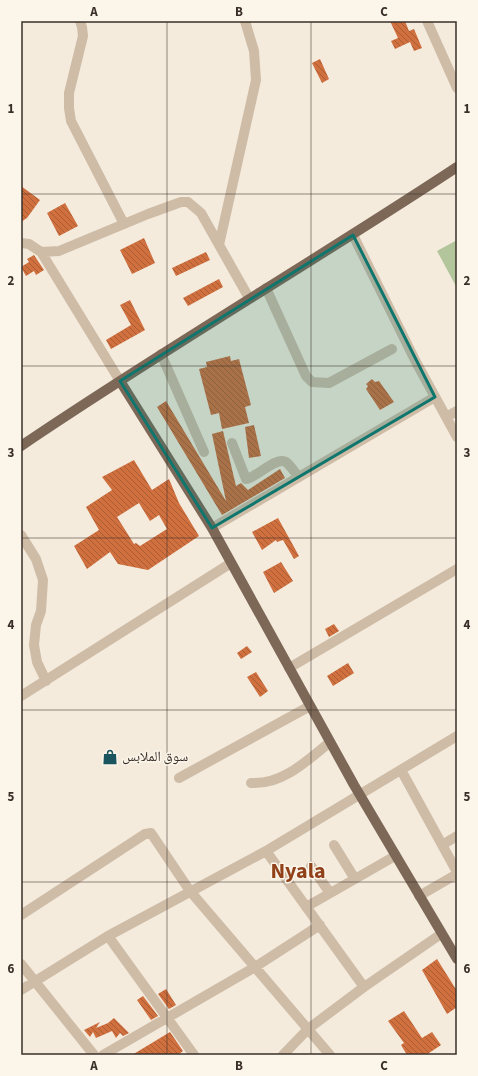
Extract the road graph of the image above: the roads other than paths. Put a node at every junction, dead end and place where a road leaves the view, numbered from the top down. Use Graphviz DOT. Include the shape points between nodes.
graph roads {
  1 [pos="80,21"];
  2 [pos="245,21"];
  3 [pos="427,21"];
  4 [pos="457,88"];
  5 [pos="457,168"];
  6 [pos="124,224"];
  7 [pos="353,235"];
  8 [pos="21,243"];
  9 [pos="219,245"];
  10 [pos="41,252"];
  11 [pos="266,288"];
  12 [pos="250,298"];
  13 [pos="392,349"];
  14 [pos="161,354"];
  15 [pos="120,381"];
  16 [pos="435,397"];
  17 [pos="457,411"];
  18 [pos="446,417"];
  19 [pos="457,437"];
  20 [pos="232,443"];
  21 [pos="21,446"];
  22 [pos="204,452"];
  23 [pos="298,477"];
  24 [pos="212,528"];
  25 [pos="21,535"];
  26 [pos="231,563"];
  27 [pos="457,569"];
  28 [pos="289,668"];
  29 [pos="46,681"];
  30 [pos="21,696"];
  31 [pos="310,706"];
  32 [pos="457,736"];
  33 [pos="330,742"];
  34 [pos="401,770"];
  35 [pos="179,778"];
  36 [pos="251,783"];
  37 [pos="360,794"];
  38 [pos="457,836"];
  39 [pos="442,845"];
  40 [pos="334,846"];
  41 [pos="266,851"];
  42 [pos="395,856"];
  43 [pos="311,866"];
  44 [pos="457,873"];
  45 [pos="354,879"];
  46 [pos="190,891"];
  47 [pos="330,893"];
  48 [pos="418,896"];
  49 [pos="306,907"];
  50 [pos="21,915"];
  51 [pos="320,925"];
  52 [pos="441,934"];
  53 [pos="108,936"];
  54 [pos="457,958"];
  55 [pos="21,964"];
  56 [pos="255,966"];
  57 [pos="35,982"];
  58 [pos="364,987"];
  59 [pos="21,990"];
  60 [pos="167,1018"];
  61 [pos="308,1029"];
  62 [pos="94,1055"];
  63 [pos="103,1055"];
  64 [pos="194,1055"];
  65 [pos="283,1055"];
  66 [pos="330,1055"];
  1 -- 6 [label="street" via="83,36 68,99 71,121"];
  2 -- 9 [label="street" via="254,51 256,80"];
  3 -- 4 [label="street"];
  5 -- 7 [label="main road"];
  6 -- 9 [label="street" via="181,202 188,202 201,213"];
  6 -- 10 [label="street" via="59,251"];
  7 -- 11 [label="main road"];
  7 -- 16 [label="street"];
  8 -- 10 [label="street" via="29,244"];
  9 -- 12 [label="street"];
  10 -- 15 [label="street"];
  11 -- 12 [label="main road"];
  11 -- 13 [label="street" via="306,376 312,382 329,383"];
  12 -- 14 [label="main road"];
  14 -- 15 [label="main road"];
  14 -- 22 [label="street"];
  15 -- 21 [label="main road"];
  15 -- 24 [label="main road"];
  16 -- 18 [label="street"];
  16 -- 23 [label="street"];
  17 -- 18 [label="street"];
  18 -- 19 [label="street"];
  20 -- 23 [label="street" via="246,479 282,461 286,462"];
  23 -- 24 [label="street"];
  24 -- 26 [label="main road"];
  25 -- 29 [label="street" via="36,560 43,580 41,611 33,638 37,662"];
  26 -- 28 [label="main road"];
  26 -- 29 [label="street"];
  27 -- 28 [label="street"];
  28 -- 31 [label="main road"];
  29 -- 30 [label="street"];
  31 -- 33 [label="main road"];
  31 -- 35 [label="street"];
  32 -- 34 [label="street"];
  33 -- 36 [label="street" via="294,771 266,782"];
  33 -- 37 [label="main road"];
  34 -- 37 [label="street"];
  34 -- 39 [label="street"];
  37 -- 41 [label="street"];
  37 -- 42 [label="main road"];
  38 -- 39 [label="street"];
  39 -- 44 [label="street"];
  40 -- 45 [label="street"];
  41 -- 46 [label="street"];
  41 -- 49 [label="street"];
  42 -- 45 [label="street"];
  42 -- 48 [label="main road"];
  43 -- 47 [label="street"];
  44 -- 48 [label="street"];
  45 -- 47 [label="street"];
  46 -- 50 [label="street" via="154,835 148,833"];
  46 -- 53 [label="street"];
  46 -- 56 [label="street"];
  47 -- 49 [label="street"];
  48 -- 52 [label="main road"];
  49 -- 51 [label="street"];
  51 -- 56 [label="street"];
  51 -- 58 [label="street"];
  52 -- 54 [label="main road"];
  52 -- 58 [label="street"];
  53 -- 57 [label="street"];
  53 -- 60 [label="street"];
  55 -- 57 [label="street"];
  56 -- 60 [label="street"];
  56 -- 61 [label="street"];
  57 -- 59 [label="street"];
  57 -- 62 [label="street"];
  58 -- 61 [label="street"];
  60 -- 63 [label="street"];
  60 -- 64 [label="street"];
  61 -- 65 [label="street"];
  61 -- 66 [label="street"];
}
